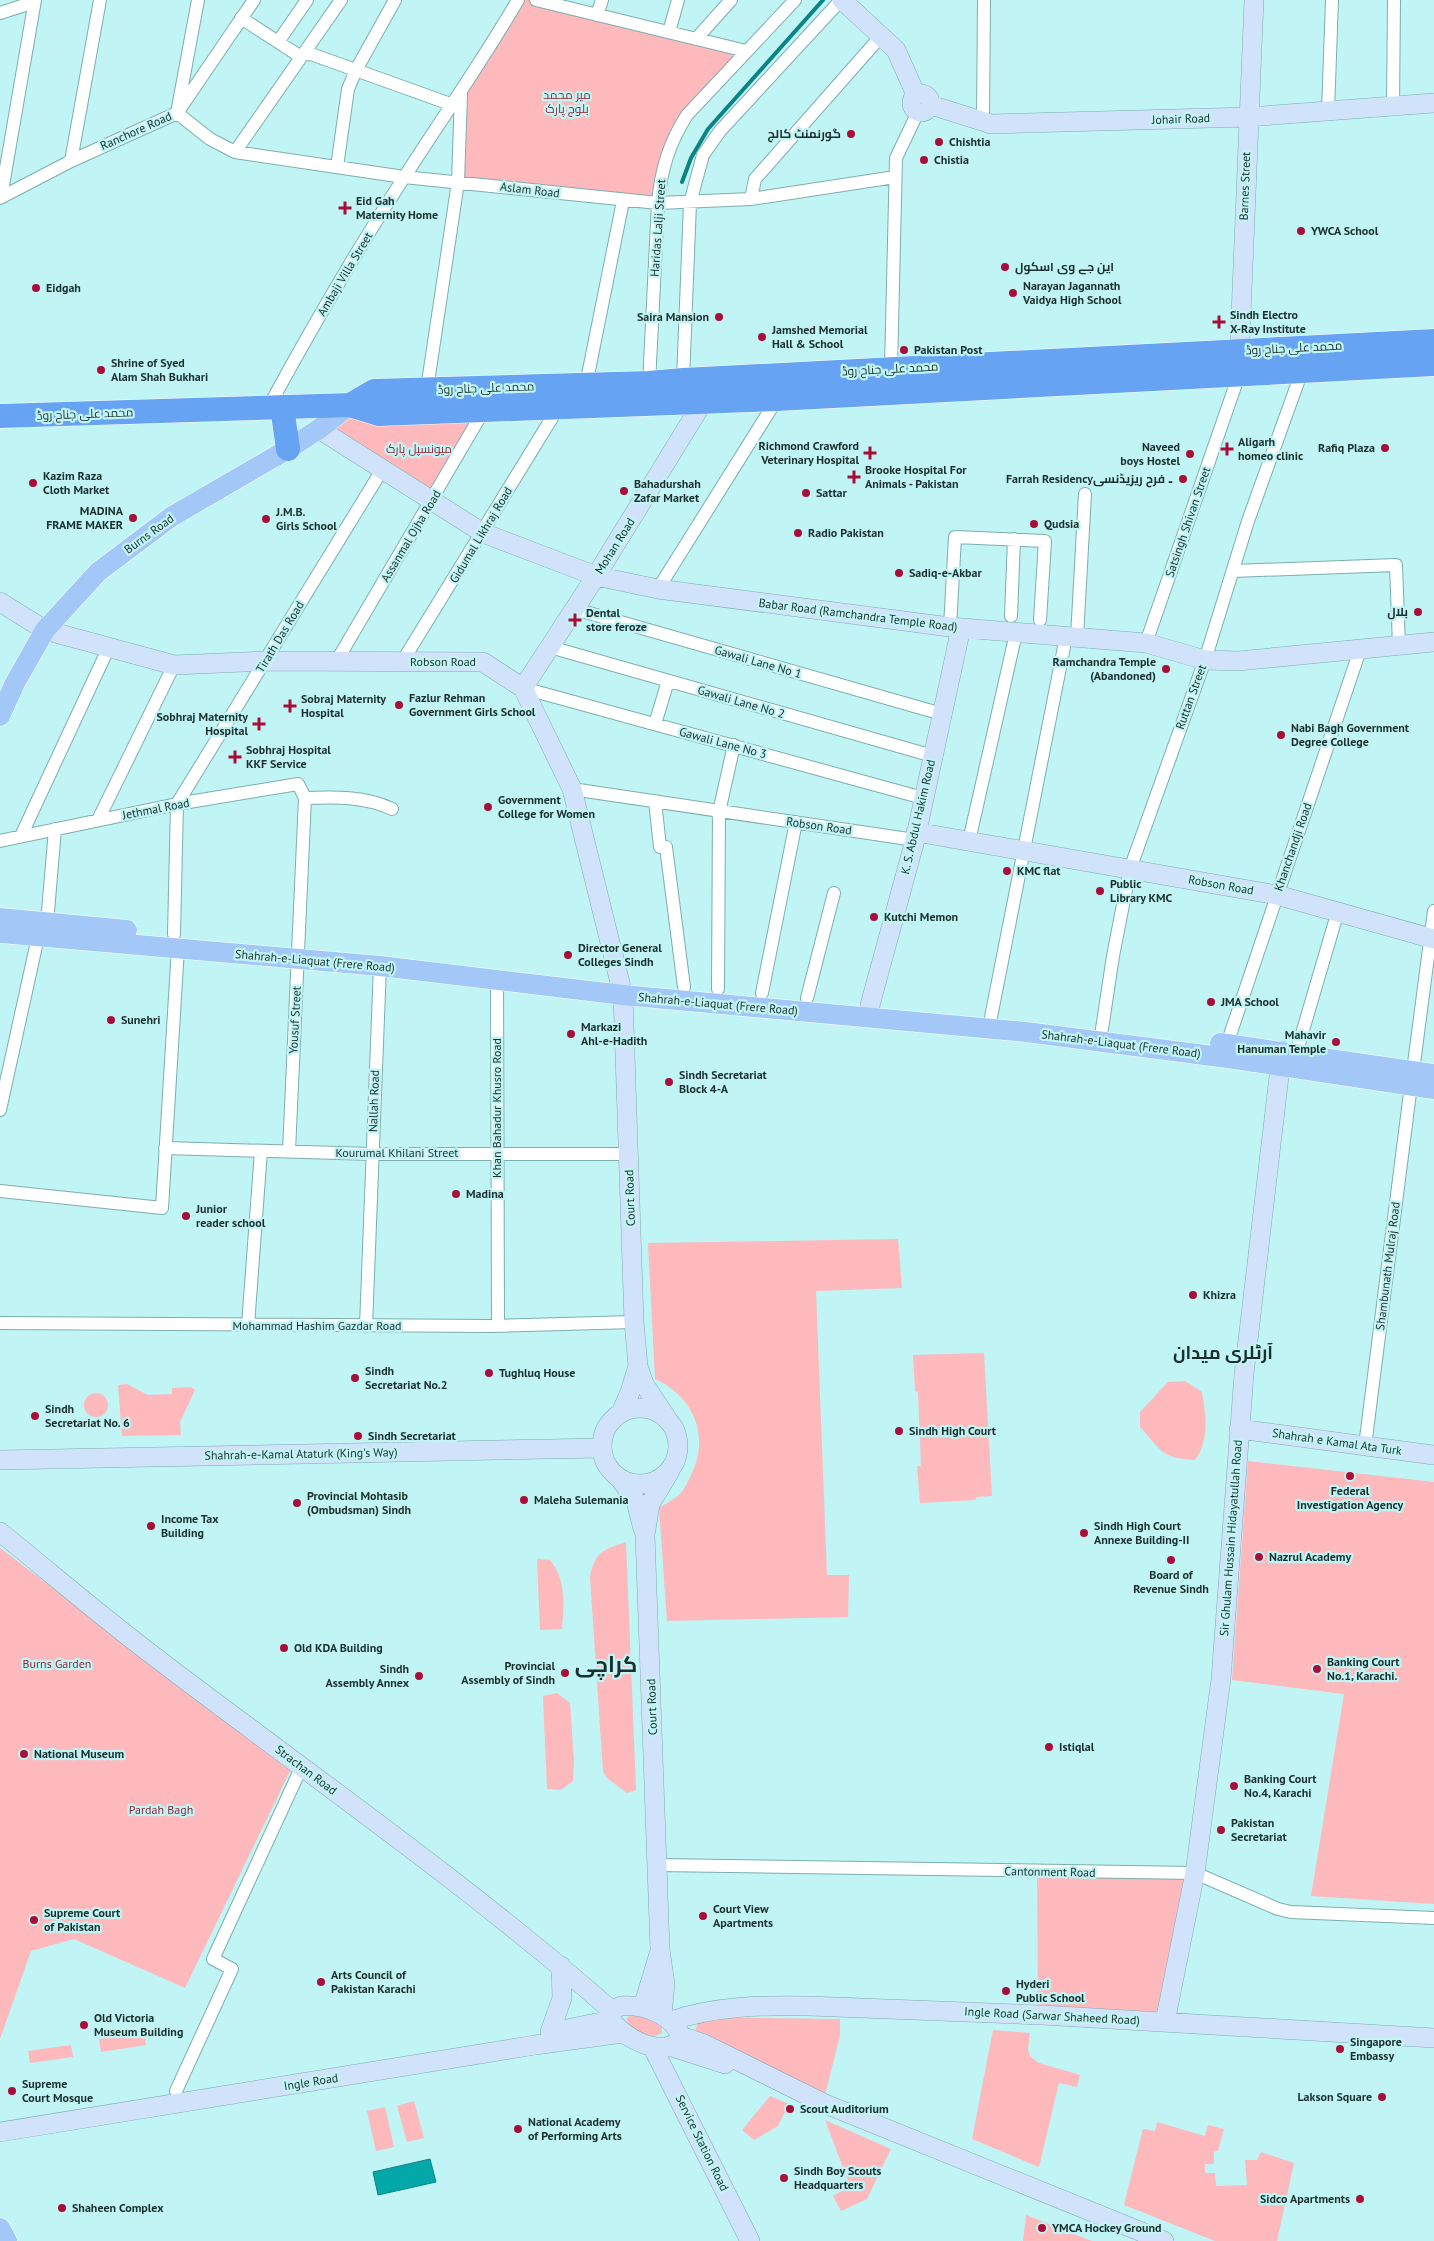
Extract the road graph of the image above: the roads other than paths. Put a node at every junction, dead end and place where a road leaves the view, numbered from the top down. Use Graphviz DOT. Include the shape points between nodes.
graph roads {
  1 [pos="100,0"];
  2 [pos="198,0"];
  3 [pos="254,0"];
  4 [pos="307,0"];
  5 [pos="341,0"];
  6 [pos="518,0"];
  7 [pos="536,0"];
  8 [pos="602,0"];
  9 [pos="678,0"];
  10 [pos="731,0"];
  11 [pos="795,0"];
  12 [pos="842,0"];
  13 [pos="984,0"];
  14 [pos="1254,0"];
  15 [pos="1332,0"];
  16 [pos="1394,0"];
  17 [pos="35,1"];
  18 [pos="392,1"];
  19 [pos="0,13"];
  20 [pos="597,15"];
  21 [pos="242,18"];
  22 [pos="669,32"];
  23 [pos="882,35"];
  24 [pos="696,39"];
  25 [pos="278,42"];
  26 [pos="746,50"];
  27 [pos="303,55"];
  28 [pos="356,70"];
  29 [pos="461,94"];
  30 [pos="1434,103"];
  31 [pos="921,104"];
  32 [pos="453,105"];
  33 [pos="1392,106"];
  34 [pos="1328,111"];
  35 [pos="177,113"];
  36 [pos="1248,117"];
  37 [pos="983,121"];
  38 [pos="234,152"];
  39 [pos="70,161"];
  40 [pos="338,167"];
  41 [pos="404,177"];
  42 [pos="895,177"];
  43 [pos="458,182"];
  44 [pos="0,197"];
  45 [pos="751,199"];
  46 [pos="622,201"];
  47 [pos="658,203"];
  48 [pos="690,203"];
  49 [pos="1434,341"];
  50 [pos="1240,362"];
  51 [pos="1434,364"];
  52 [pos="891,369"];
  53 [pos="1302,371"];
  54 [pos="682,380"];
  55 [pos="649,384"];
  56 [pos="586,385"];
  57 [pos="427,389"];
  58 [pos="777,399"];
  59 [pos="703,402"];
  60 [pos="350,405"];
  61 [pos="275,408"];
  62 [pos="558,408"];
  63 [pos="484,410"];
  64 [pos="0,416"];
  65 [pos="319,430"];
  66 [pos="288,449"];
  67 [pos="382,470"];
  68 [pos="1085,494"];
  69 [pos="432,502"];
  70 [pos="483,533"];
  71 [pos="1014,539"];
  72 [pos="1233,571"];
  73 [pos="596,576"];
  74 [pos="658,589"];
  75 [pos="0,602"];
  76 [pos="575,609"];
  77 [pos="1040,620"];
  78 [pos="1014,625"];
  79 [pos="956,628"];
  80 [pos="45,630"];
  81 [pos="1071,637"];
  82 [pos="1434,642"];
  83 [pos="1146,643"];
  84 [pos="1399,646"];
  85 [pos="550,647"];
  86 [pos="108,649"];
  87 [pos="1360,650"];
  88 [pos="1205,660"];
  89 [pos="265,661"];
  90 [pos="336,662"];
  91 [pos="402,662"];
  92 [pos="174,665"];
  93 [pos="668,681"];
  94 [pos="523,688"];
  95 [pos="942,714"];
  96 [pos="0,716"];
  97 [pos="655,724"];
  98 [pos="734,745"];
  99 [pos="933,756"];
  100 [pos="572,789"];
  101 [pos="305,798"];
  102 [pos="923,798"];
  103 [pos="655,802"];
  104 [pos="177,804"];
  105 [pos="392,809"];
  106 [pos="719,812"];
  107 [pos="98,820"];
  108 [pos="796,822"];
  109 [pos="55,829"];
  110 [pos="21,836"];
  111 [pos="916,836"];
  112 [pos="0,840"];
  113 [pos="968,841"];
  114 [pos="1023,850"];
  115 [pos="1130,869"];
  116 [pos="834,892"];
  117 [pos="1277,895"];
  118 [pos="1338,911"];
  119 [pos="1434,911"];
  120 [pos="0,918"];
  121 [pos="43,930"];
  122 [pos="0,933"];
  123 [pos="1433,939"];
  124 [pos="176,941"];
  125 [pos="298,953"];
  126 [pos="380,966"];
  127 [pos="497,980"];
  128 [pos="684,987"];
  129 [pos="621,988"];
  130 [pos="718,989"];
  131 [pos="762,993"];
  132 [pos="807,998"];
  133 [pos="870,1004"];
  134 [pos="991,1017"];
  135 [pos="1102,1029"];
  136 [pos="1227,1044"];
  137 [pos="1286,1057"];
  138 [pos="1434,1074"];
  139 [pos="1412,1078"];
  140 [pos="1434,1089"];
  141 [pos="0,1110"];
  142 [pos="165,1148"];
  143 [pos="289,1151"];
  144 [pos="261,1152"];
  145 [pos="497,1153"];
  146 [pos="372,1154"];
  147 [pos="629,1154"];
  148 [pos="0,1191"];
  149 [pos="634,1322"];
  150 [pos="0,1323"];
  151 [pos="248,1326"];
  152 [pos="366,1326"];
  153 [pos="498,1326"];
  154 [pos="638,1366"];
  155 [pos="621,1413"];
  156 [pos="669,1421"];
  157 [pos="1239,1429"];
  158 [pos="1365,1446"];
  159 [pos="601,1448"];
  160 [pos="1434,1455"];
  161 [pos="0,1460"];
  162 [pos="670,1471"];
  163 [pos="620,1479"];
  164 [pos="0,1532"];
  165 [pos="645,1535"];
  166 [pos="302,1766"];
  167 [pos="657,1865"];
  168 [pos="1195,1873"];
  169 [pos="1434,1918"];
  170 [pos="660,1950"];
  171 [pos="561,1966"];
  172 [pos="643,2007"];
  173 [pos="615,2021"];
  174 [pos="1165,2022"];
  175 [pos="550,2032"];
  176 [pos="667,2033"];
  177 [pos="1434,2038"];
  178 [pos="176,2091"];
  179 [pos="0,2119"];
  180 [pos="0,2132"];
  181 [pos="0,2228"];
  182 [pos="7,2241"];
  183 [pos="750,2241"];
  184 [pos="1164,2241"];
  1 -- 39 [label="street"];
  2 -- 35 [label="street"];
  3 -- 21 [label="street, Ranchore Road"];
  4 -- 25 [label="street"];
  5 -- 27 [label="street"];
  6 -- 29 [label="street, Ambaji Villa Street"];
  7 -- 20 [label="street"];
  8 -- 20 [label="street"];
  9 -- 22 [label="street"];
  10 -- 24 [label="street"];
  11 -- 26 [label="street, Haridas Lalji Street"];
  12 -- 23 [label="main road"];
  12 -- 48 [label="street" via="720,131 703,155"];
  13 -- 37 [label="street"];
  14 -- 36 [label="main road, Barnes Street"];
  15 -- 34 [label="street"];
  16 -- 33 [label="street"];
  17 -- 19 [label="street"];
  17 -- 44 [label="street"];
  18 -- 28 [label="street"];
  20 -- 22 [label="street"];
  21 -- 25 [label="street"];
  21 -- 35 [label="street, Ranchore Road"];
  22 -- 24 [label="street"];
  23 -- 31 [label="main road" via="896,50"];
  23 -- 45 [label="street" via="755,179"];
  24 -- 26 [label="street"];
  25 -- 27 [label="street"];
  26 -- 47 [label="street, Haridas Lalji Street" via="687,115 676,132 661,175"];
  27 -- 28 [label="street" via="311,54"];
  27 -- 38 [label="street"];
  28 -- 32 [label="street"];
  28 -- 40 [label="street" via="348,89"];
  29 -- 32 [label="street, Ambaji Villa Street"];
  29 -- 43 [label="street, Ambaji Villa Street"];
  30 -- 33 [label="main road, Johair Road"];
  31 -- 37 [label="main road, Johair Road"];
  31 -- 42 [label="street" via="896,158"];
  32 -- 41 [label="street, Ambaji Villa Street"];
  33 -- 34 [label="main road, Johair Road"];
  34 -- 36 [label="main road, Johair Road"];
  35 -- 38 [label="street, Aslam Road" via="210,139"];
  35 -- 39 [label="street, Ranchore Road"];
  36 -- 37 [label="main road, Johair Road" via="992,124"];
  36 -- 50 [label="main road, Barnes Street"];
  38 -- 40 [label="street, Aslam Road"];
  39 -- 44 [label="street, Ranchore Road"];
  40 -- 41 [label="street, Aslam Road"];
  41 -- 43 [label="street, Aslam Road"];
  41 -- 61 [label="street, Ambaji Villa Street" via="297,355"];
  42 -- 45 [label="street, Aslam Road"];
  42 -- 52 [label="street"];
  43 -- 46 [label="street, Aslam Road"];
  43 -- 57 [label="street, Ambaji Villa Street"];
  45 -- 48 [label="street, Aslam Road"];
  46 -- 47 [label="street, Aslam Road"];
  46 -- 56 [label="street"];
  47 -- 48 [label="street, Aslam Road"];
  47 -- 55 [label="street, Haridas Lalji Street"];
  48 -- 54 [label="street"];
  49 -- 50 [label="highway, محمد علی جناح روڈ"];
  50 -- 52 [label="highway, محمد علی جناح روڈ"];
  50 -- 53 [label="highway, محمد علی جناح روڈ"];
  50 -- 58 [label="highway, محمد علی جناح روڈ"];
  50 -- 83 [label="street, Satsingh Shivan Street"];
  51 -- 53 [label="highway, محمد علی جناح روڈ"];
  52 -- 54 [label="highway, محمد علی جناح روڈ"];
  53 -- 72 [label="street, Ruttan Street"];
  54 -- 55 [label="highway, محمد علی جناح روڈ"];
  55 -- 56 [label="highway, محمد علی جناح روڈ"];
  56 -- 57 [label="highway, محمد علی جناح روڈ"];
  57 -- 60 [label="highway, محمد علی جناح روڈ" via="374,392"];
  58 -- 59 [label="highway, محمد علی جناح روڈ"];
  58 -- 74 [label="street"];
  59 -- 62 [label="highway, محمد علی جناح روڈ"];
  59 -- 73 [label="main road, Mohan Road"];
  60 -- 61 [label="highway, محمد علی جناح روڈ"];
  60 -- 63 [label="highway, محمد علی جناح روڈ" via="379,414"];
  60 -- 65 [label="main road, Burns Road"];
  61 -- 64 [label="highway, محمد علی جناح روڈ"];
  61 -- 66 [label="highway"];
  62 -- 63 [label="highway, محمد علی جناح روڈ"];
  62 -- 70 [label="street, Gidumal Likhraj Road"];
  63 -- 69 [label="street, Assanmal Ojha Road"];
  65 -- 66 [label="main road, Burns Road"];
  65 -- 67 [label="main road, Babar Road (Ramchandra Temple Road)"];
  66 -- 80 [label="main road, Burns Road" via="209,493 136,543 98,572"];
  67 -- 69 [label="main road, Babar Road (Ramchandra Temple Road)"];
  67 -- 89 [label="street, Tirath Das Road"];
  68 -- 81 [label="street"];
  69 -- 70 [label="main road, Babar Road (Ramchandra Temple Road)"];
  69 -- 90 [label="street, Assanmal Ojha Road"];
  70 -- 73 [label="main road, Babar Road (Ramchandra Temple Road)"];
  70 -- 91 [label="street, Gidumal Likhraj Road"];
  71 -- 77 [label="street" via="1045,541"];
  71 -- 78 [label="street"];
  71 -- 79 [label="street, K. S. Abdul Hakim Road" via="955,537"];
  72 -- 84 [label="street" via="1396,566"];
  72 -- 88 [label="street, Ruttan Street"];
  73 -- 74 [label="main road, Babar Road (Ramchandra Temple Road)"];
  73 -- 76 [label="main road, Mohan Road"];
  74 -- 79 [label="main road, Babar Road (Ramchandra Temple Road)"];
  75 -- 80 [label="main road, Robson Road"];
  76 -- 85 [label="main road, Mohan Road"];
  76 -- 95 [label="street, Gawali Lane No 1"];
  78 -- 79 [label="main road, Babar Road (Ramchandra Temple Road)"];
  78 -- 81 [label="main road, Babar Road (Ramchandra Temple Road)"];
  78 -- 113 [label="street"];
  79 -- 95 [label="main road, K. S. Abdul Hakim Road"];
  80 -- 86 [label="main road, Robson Road"];
  80 -- 96 [label="main road, Burns Road"];
  81 -- 83 [label="main road, Babar Road (Ramchandra Temple Road)"];
  81 -- 114 [label="street"];
  82 -- 84 [label="main road, Babar Road (Ramchandra Temple Road)"];
  83 -- 88 [label="main road, Babar Road (Ramchandra Temple Road)"];
  84 -- 87 [label="main road, Babar Road (Ramchandra Temple Road)"];
  85 -- 93 [label="street, Gawali Lane No 2"];
  85 -- 94 [label="main road, Mohan Road"];
  86 -- 92 [label="main road, Robson Road"];
  86 -- 110 [label="street"];
  87 -- 88 [label="main road, Babar Road (Ramchandra Temple Road)" via="1238,661"];
  87 -- 117 [label="street, Khanchandji Road"];
  88 -- 115 [label="street, Ruttan Street"];
  89 -- 90 [label="main road, Robson Road"];
  89 -- 92 [label="main road, Robson Road"];
  89 -- 104 [label="street, Tirath Das Road"];
  90 -- 91 [label="main road, Robson Road"];
  91 -- 94 [label="main road, Robson Road" via="483,662"];
  92 -- 107 [label="street"];
  93 -- 97 [label="street"];
  93 -- 99 [label="street, Gawali Lane No 2"];
  94 -- 97 [label="street, Gawali Lane No 3"];
  94 -- 100 [label="main road"];
  95 -- 99 [label="main road, K. S. Abdul Hakim Road"];
  97 -- 98 [label="street, Gawali Lane No 3"];
  98 -- 102 [label="street, Gawali Lane No 3"];
  98 -- 106 [label="street"];
  99 -- 102 [label="main road, K. S. Abdul Hakim Road"];
  100 -- 103 [label="street, Robson Road"];
  100 -- 129 [label="main road"];
  101 -- 104 [label="street, Jethmal Road" via="298,784"];
  101 -- 105 [label="street" via="354,798"];
  101 -- 125 [label="street, Yousuf Street"];
  102 -- 111 [label="main road, K. S. Abdul Hakim Road"];
  103 -- 106 [label="street, Robson Road"];
  103 -- 128 [label="street" via="660,847 666,847"];
  104 -- 107 [label="street, Jethmal Road"];
  104 -- 124 [label="street"];
  106 -- 108 [label="street, Robson Road"];
  106 -- 130 [label="street"];
  107 -- 109 [label="street, Jethmal Road"];
  108 -- 111 [label="street, Robson Road"];
  108 -- 131 [label="street"];
  109 -- 110 [label="street, Jethmal Road"];
  109 -- 121 [label="street"];
  110 -- 112 [label="street, Jethmal Road"];
  111 -- 113 [label="main road, Robson Road"];
  111 -- 133 [label="main road, K. S. Abdul Hakim Road"];
  113 -- 114 [label="main road, Robson Road"];
  114 -- 115 [label="main road, Robson Road"];
  114 -- 134 [label="street"];
  115 -- 117 [label="main road, Robson Road"];
  115 -- 135 [label="street, Ruttan Street"];
  116 -- 132 [label="street"];
  117 -- 118 [label="main road, Robson Road"];
  117 -- 136 [label="street, Khanchandji Road"];
  118 -- 123 [label="main road, Robson Road"];
  118 -- 137 [label="street"];
  119 -- 123 [label="street, Shambunath Mulraj Road"];
  120 -- 121 [label="main road, Shahrah-e-Liaquat (Frere Road)"];
  121 -- 122 [label="main road, Shahrah-e-Liaquat (Frere Road)"];
  121 -- 124 [label="main road, Shahrah-e-Liaquat (Frere Road)"];
  121 -- 141 [label="street"];
  123 -- 139 [label="street, Shambunath Mulraj Road"];
  124 -- 125 [label="main road, Shahrah-e-Liaquat (Frere Road)" via="251,944"];
  124 -- 142 [label="street"];
  125 -- 126 [label="main road, Shahrah-e-Liaquat (Frere Road)"];
  125 -- 129 [label="main road, Shahrah-e-Liaquat (Frere Road)"];
  125 -- 143 [label="street, Yousuf Street"];
  126 -- 127 [label="main road, Shahrah-e-Liaquat (Frere Road)"];
  126 -- 146 [label="street, Nallah Road"];
  127 -- 129 [label="main road, Shahrah-e-Liaquat (Frere Road)"];
  127 -- 145 [label="street, Khan Bahadur Khusro Road"];
  128 -- 129 [label="main road, Shahrah-e-Liaquat (Frere Road)"];
  128 -- 130 [label="main road, Shahrah-e-Liaquat (Frere Road)"];
  129 -- 137 [label="main road, Shahrah-e-Liaquat (Frere Road)"];
  129 -- 147 [label="main road, Court Road"];
  130 -- 131 [label="main road, Shahrah-e-Liaquat (Frere Road)"];
  131 -- 132 [label="main road, Shahrah-e-Liaquat (Frere Road)"];
  132 -- 133 [label="main road, Shahrah-e-Liaquat (Frere Road)"];
  133 -- 134 [label="main road, Shahrah-e-Liaquat (Frere Road)"];
  134 -- 135 [label="main road, Shahrah-e-Liaquat (Frere Road)"];
  135 -- 136 [label="main road, Shahrah-e-Liaquat (Frere Road)"];
  136 -- 137 [label="main road, Shahrah-e-Liaquat (Frere Road)"];
  137 -- 139 [label="main road, Shahrah-e-Liaquat (Frere Road)"];
  137 -- 157 [label="main road, Sir Ghulam Hussain Hidayatullah Road"];
  138 -- 139 [label="main road, Shahrah-e-Liaquat (Frere Road)"];
  139 -- 140 [label="main road, Shahrah-e-Liaquat (Frere Road)"];
  139 -- 158 [label="street, Shambunath Mulraj Road"];
  142 -- 144 [label="street, Kourumal Khilani Street"];
  142 -- 148 [label="street" via="162,1208"];
  143 -- 144 [label="street, Kourumal Khilani Street"];
  143 -- 146 [label="street, Kourumal Khilani Street"];
  144 -- 151 [label="street"];
  145 -- 146 [label="street, Kourumal Khilani Street"];
  145 -- 147 [label="street, Kourumal Khilani Street"];
  145 -- 153 [label="street, Khan Bahadur Khusro Road"];
  146 -- 152 [label="street, Nallah Road"];
  147 -- 149 [label="main road, Court Road"];
  149 -- 153 [label="street, Mohammad Hashim Gazdar Road"];
  149 -- 154 [label="main road, Court Road"];
  150 -- 151 [label="street, Mohammad Hashim Gazdar Road"];
  151 -- 152 [label="street, Mohammad Hashim Gazdar Road"];
  152 -- 153 [label="street, Mohammad Hashim Gazdar Road"];
  154 -- 155 [label="main road, Court Road"];
  154 -- 156 [label="main road" via="644,1384"];
  155 -- 156 [label="main road" via="639,1407 651,1409"];
  155 -- 159 [label="main road" via="610,1421"];
  156 -- 162 [label="main road" via="678,1437 679,1451"];
  157 -- 158 [label="main road, Shahrah e Kamal Ata Turk"];
  157 -- 168 [label="main road, Sir Ghulam Hussain Hidayatullah Road" via="1221,1679"];
  158 -- 160 [label="main road, Shahrah e Kamal Ata Turk"];
  159 -- 161 [label="main road, Shahrah-e-Kamal Ataturk (King's Way)"];
  159 -- 163 [label="main road" via="604,1461"];
  162 -- 163 [label="main road" via="650,1484 628,1483"];
  162 -- 165 [label="main road, Court Road" via="650,1504"];
  163 -- 165 [label="main road" via="636,1501"];
  164 -- 166 [label="main road, Strachan Road" via="154,1657"];
  165 -- 167 [label="main road, Court Road"];
  166 -- 171 [label="main road, Strachan Road"];
  166 -- 178 [label="street" via="212,1959 232,1969"];
  167 -- 168 [label="street, Cantonment Road"];
  167 -- 170 [label="main road, Court Road"];
  168 -- 169 [label="street, Cantonment Road" via="1278,1910"];
  168 -- 174 [label="main road, Sir Ghulam Hussain Hidayatullah Road"];
  170 -- 172 [label="main road, Court Road"];
  170 -- 176 [label="main road, Court Road"];
  171 -- 173 [label="main road, Strachan Road"];
  171 -- 175 [label="main road" via="560,2008"];
  172 -- 173 [label="main road" via="621,2006"];
  172 -- 176 [label="main road"];
  173 -- 175 [label="main road, Ingle Road"];
  173 -- 176 [label="main road"];
  173 -- 180 [label="main road, Ingle Road" via="535,2045"];
  174 -- 176 [label="main road, Ingle Road (Sarwar Shaheed Road)" via="781,2006 697,2013"];
  174 -- 177 [label="main road, Ingle Road (Sarwar Shaheed Road)"];
  175 -- 178 [label="main road, Ingle Road"];
  176 -- 183 [label="main road, Service Station Road"];
  176 -- 184 [label="main road" via="698,2057 758,2072 895,2133"];
  178 -- 179 [label="main road, Ingle Road"];
  181 -- 182 [label="main road"];
}
